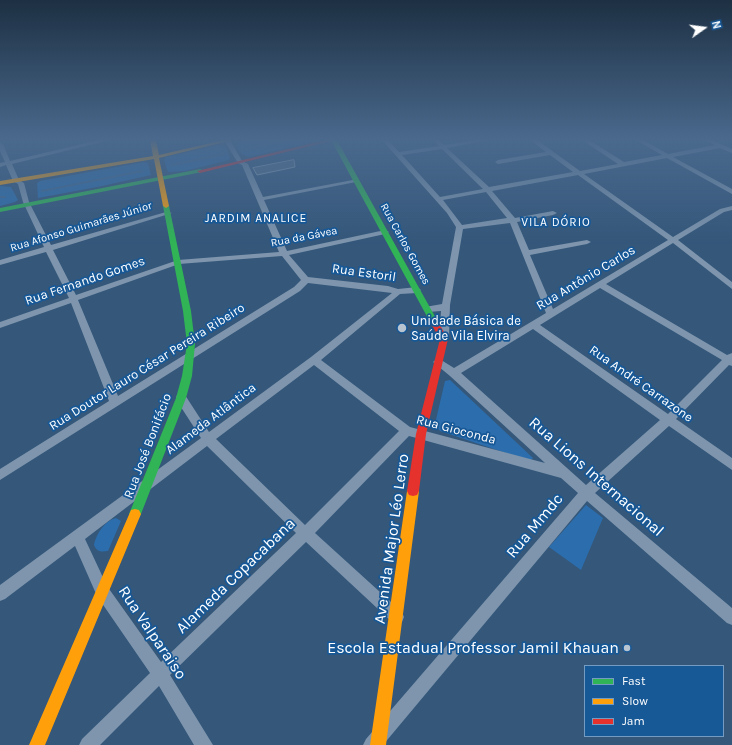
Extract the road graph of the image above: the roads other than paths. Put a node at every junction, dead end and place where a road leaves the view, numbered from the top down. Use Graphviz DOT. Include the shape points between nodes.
graph roads {
  1 [pos="14,175"];
  2 [pos="52,175"];
  3 [pos="160,175"];
  4 [pos="181,175"];
  5 [pos="250,175"];
  6 [pos="353,175"];
  7 [pos="416,175"];
  8 [pos="472,175"];
  9 [pos="570,175"];
  10 [pos="581,175"];
  11 [pos="701,175"];
  12 [pos="161,179"];
  13 [pos="356,180"];
  14 [pos="16,181"];
  15 [pos="0,183"];
  16 [pos="488,190"];
  17 [pos="732,192"];
  18 [pos="261,199"];
  19 [pos="438,199"];
  20 [pos="28,205"];
  21 [pos="732,208"];
  22 [pos="0,210"];
  23 [pos="722,210"];
  24 [pos="168,213"];
  25 [pos="553,213"];
  26 [pos="732,216"];
  27 [pos="512,220"];
  28 [pos="460,228"];
  29 [pos="385,232"];
  30 [pos="673,240"];
  31 [pos="587,242"];
  32 [pos="48,248"];
  33 [pos="526,253"];
  34 [pos="284,254"];
  35 [pos="178,262"];
  36 [pos="0,263"];
  37 [pos="306,280"];
  38 [pos="600,284"];
  39 [pos="732,286"];
  40 [pos="417,290"];
  41 [pos="398,292"];
  42 [pos="74,300"];
  43 [pos="446,305"];
  44 [pos="428,310"];
  45 [pos="551,314"];
  46 [pos="0,325"];
  47 [pos="534,325"];
  48 [pos="444,339"];
  49 [pos="190,358"];
  50 [pos="730,359"];
  51 [pos="314,360"];
  52 [pos="438,362"];
  53 [pos="454,373"];
  54 [pos="181,398"];
  55 [pos="115,402"];
  56 [pos="668,420"];
  57 [pos="407,431"];
  58 [pos="421,434"];
  59 [pos="208,439"];
  60 [pos="732,465"];
  61 [pos="565,474"];
  62 [pos="0,475"];
  63 [pos="148,483"];
  64 [pos="586,493"];
  65 [pos="305,533"];
  66 [pos="77,537"];
  67 [pos="102,591"];
  68 [pos="0,594"];
  69 [pos="396,617"];
  70 [pos="732,618"];
  71 [pos="160,673"];
  72 [pos="377,741"];
  73 [pos="37,745"];
  74 [pos="88,745"];
  75 [pos="204,745"];
  1 -- 14 [label="street"];
  2 -- 14 [label="street"];
  3 -- 12 [label="street, Rua José Bonifácio"];
  4 -- 12 [label="street"];
  5 -- 18 [label="street"];
  6 -- 13 [label="street, Rua Carlos Gomes"];
  7 -- 19 [label="street"];
  8 -- 16 [label="street"];
  9 -- 16 [label="street"];
  10 -- 30 [label="street"];
  11 -- 17 [label="street"];
  12 -- 20 [label="street"];
  12 -- 24 [label="street, Rua José Bonifácio"];
  13 -- 18 [label="street"];
  13 -- 29 [label="street, Rua Carlos Gomes"];
  14 -- 15 [label="street"];
  14 -- 20 [label="street" via="21,183"];
  16 -- 19 [label="street"];
  16 -- 27 [label="street"];
  18 -- 34 [label="street"];
  19 -- 28 [label="street" via="457,220"];
  20 -- 22 [label="street"];
  20 -- 32 [label="street"];
  21 -- 23 [label="street, Rua Antônio Carlos"];
  23 -- 26 [label="street"];
  23 -- 30 [label="street, Rua Antônio Carlos"];
  24 -- 32 [label="street, Rua Afonso Guimarães Júnior"];
  24 -- 35 [label="street, Rua José Bonifácio"];
  25 -- 27 [label="street"];
  27 -- 28 [label="street"];
  27 -- 33 [label="street"];
  28 -- 43 [label="street"];
  29 -- 34 [label="street, Rua da Gávea"];
  29 -- 40 [label="street, Rua Carlos Gomes"];
  30 -- 38 [label="street, Rua Antônio Carlos"];
  30 -- 39 [label="street"];
  31 -- 33 [label="street"];
  32 -- 36 [label="street, Rua Afonso Guimarães Júnior"];
  32 -- 42 [label="street"];
  33 -- 45 [label="street"];
  34 -- 35 [label="street, Rua da Gávea"];
  34 -- 37 [label="street"];
  35 -- 42 [label="street, Rua Fernando Gomes"];
  35 -- 49 [label="street, Rua José Bonifácio" via="190,329"];
  37 -- 41 [label="street, Rua Estoril"];
  37 -- 49 [label="street, Rua Doutor Lauro César Pereira Ribeiro" via="298,289"];
  38 -- 45 [label="street, Rua Antônio Carlos"];
  38 -- 50 [label="street"];
  40 -- 41 [label="street, Rua Estoril"];
  40 -- 44 [label="street, Rua Carlos Gomes"];
  41 -- 51 [label="street, Alameda Atlântica"];
  42 -- 46 [label="street, Rua Fernando Gomes"];
  42 -- 55 [label="street"];
  43 -- 44 [label="street"];
  43 -- 48 [label="street"];
  44 -- 48 [label="street, Rua Carlos Gomes"];
  45 -- 47 [label="street, Rua Antônio Carlos"];
  47 -- 53 [label="street, Rua Antônio Carlos"];
  47 -- 56 [label="street, Rua André Carrazone"];
  48 -- 52 [label="street, Avenida Major Léo Lerro"];
  49 -- 54 [label="street, Rua José Bonifácio"];
  49 -- 55 [label="street, Rua Doutor Lauro César Pereira Ribeiro"];
  50 -- 56 [label="street, Rua Mmdc"];
  51 -- 57 [label="street, Rua Gioconda"];
  51 -- 59 [label="street, Alameda Atlântica"];
  52 -- 53 [label="street, Rua Lions Internacional"];
  52 -- 58 [label="street, Avenida Major Léo Lerro"];
  53 -- 61 [label="street, Rua Lions Internacional"];
  54 -- 59 [label="street"];
  54 -- 63 [label="street, Rua José Bonifácio"];
  55 -- 62 [label="street, Rua Doutor Lauro César Pereira Ribeiro"];
  56 -- 60 [label="street, Rua André Carrazone"];
  56 -- 64 [label="street, Rua Mmdc"];
  57 -- 58 [label="street, Rua Gioconda"];
  57 -- 65 [label="street, Alameda Copacabana"];
  58 -- 61 [label="street, Rua Gioconda"];
  58 -- 69 [label="street, Avenida Major Léo Lerro"];
  59 -- 63 [label="street, Alameda Atlântica"];
  59 -- 65 [label="street"];
  61 -- 64 [label="street, Rua Lions Internacional"];
  63 -- 66 [label="street, Alameda Atlântica"];
  63 -- 67 [label="street, Rua José Bonifácio"];
  64 -- 70 [label="street, Rua Lions Internacional"];
  64 -- 72 [label="street, Rua Mmdc"];
  65 -- 69 [label="street"];
  65 -- 71 [label="street, Alameda Copacabana"];
  66 -- 67 [label="street, Rua Valparaiso"];
  66 -- 68 [label="street, Alameda Atlântica"];
  67 -- 71 [label="street, Rua Valparaiso"];
  67 -- 73 [label="street, Rua José Bonifácio"];
  69 -- 72 [label="street, Avenida Major Léo Lerro"];
  71 -- 74 [label="street, Alameda Copacabana"];
  71 -- 75 [label="street, Rua Valparaiso"];
}
